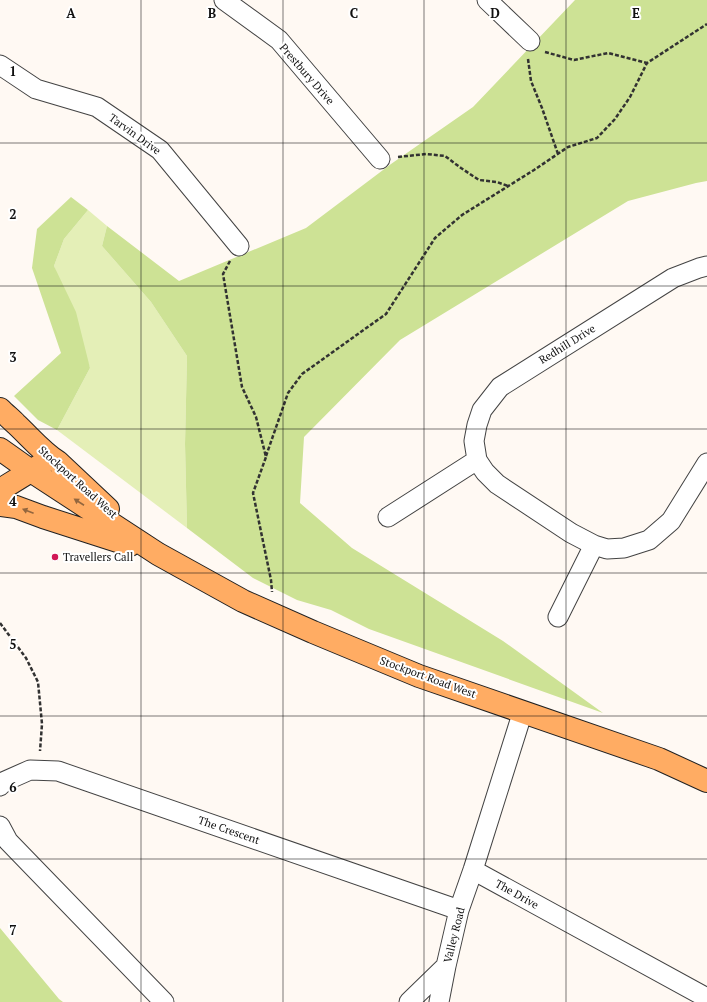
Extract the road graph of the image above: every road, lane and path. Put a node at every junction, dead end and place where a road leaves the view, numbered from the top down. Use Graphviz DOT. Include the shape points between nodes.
graph roads {
  1 [pos="224,0"];
  2 [pos="487,0"];
  3 [pos="707,24"];
  4 [pos="533,43"];
  5 [pos="647,63"];
  6 [pos="0,65"];
  7 [pos="558,154"];
  8 [pos="380,159"];
  9 [pos="508,186"];
  10 [pos="239,246"];
  11 [pos="707,266"];
  12 [pos="0,409"];
  13 [pos="35,443"];
  14 [pos="266,456"];
  15 [pos="4,458"];
  16 [pos="52,458"];
  17 [pos="477,460"];
  18 [pos="707,463"];
  19 [pos="31,471"];
  20 [pos="0,490"];
  21 [pos="0,505"];
  22 [pos="388,517"];
  23 [pos="594,545"];
  24 [pos="158,554"];
  25 [pos="273,614"];
  26 [pos="558,617"];
  27 [pos="0,623"];
  28 [pos="523,711"];
  29 [pos="39,770"];
  30 [pos="707,781"];
  31 [pos="0,786"];
  32 [pos="0,826"];
  33 [pos="473,870"];
  34 [pos="458,910"];
  35 [pos="446,966"];
  36 [pos="707,998"];
  37 [pos="164,1002"];
  38 [pos="409,1002"];
  39 [pos="439,1002"];
  1 -- 8 [label="street, Prestbury Drive" via="279,40"];
  2 -- 4 [label="street"];
  3 -- 5 [label="path"];
  4 -- 5 [label="path" via="546,52 574,60 608,53"];
  4 -- 7 [label="path" via="528,56 531,81"];
  5 -- 7 [label="path" via="630,97 615,119 597,138 568,147"];
  6 -- 10 [label="street, Tarvin Drive" via="36,89 97,107 160,150"];
  7 -- 9 [label="path"];
  8 -- 9 [label="path" via="426,154 445,156 479,180"];
  9 -- 14 [label="path" via="462,215 436,238 386,314 302,374 288,393"];
  10 -- 14 [label="path" via="223,274 242,387 256,417"];
  11 -- 17 [label="street, Redhill Drive" via="673,278 500,387 482,410 476,425 474,441"];
  12 -- 13 [label="main road, Stockport Road West"];
  13 -- 15 [label="main road"];
  13 -- 16 [label="main road, Stockport Road West"];
  14 -- 25 [label="path" via="253,493 271,580"];
  15 -- 19 [label="main road, Stockport Road West"];
  16 -- 19 [label="main road"];
  16 -- 24 [label="main road, Stockport Road West"];
  17 -- 22 [label="street"];
  17 -- 23 [label="street, Redhill Drive" via="497,484 571,533"];
  18 -- 23 [label="street, Redhill Drive" via="671,521 649,540 624,548 607,549"];
  19 -- 20 [label="main road"];
  24 -- 19 [label="main road, Stockport Road West, one-way"];
  24 -- 21 [label="main road, Stockport Road West, one-way" via="16,507"];
  23 -- 26 [label="street"];
  24 -- 25 [label="main road, Stockport Road West" via="243,601"];
  25 -- 28 [label="main road, Stockport Road West" via="420,676"];
  27 -- 29 [label="path" via="26,658 38,682 42,724"];
  28 -- 30 [label="main road, Stockport Road West" via="659,759"];
  28 -- 33 [label="street"];
  29 -- 31 [label="street, The Crescent" via="30,770 3,782"];
  29 -- 34 [label="street, The Crescent" via="58,771"];
  32 -- 37 [label="street" via="8,841"];
  33 -- 34 [label="street, Valley Road"];
  33 -- 36 [label="street, The Drive"];
  34 -- 35 [label="street, Valley Road"];
  35 -- 38 [label="street"];
  35 -- 39 [label="street, Valley Road"];
}
